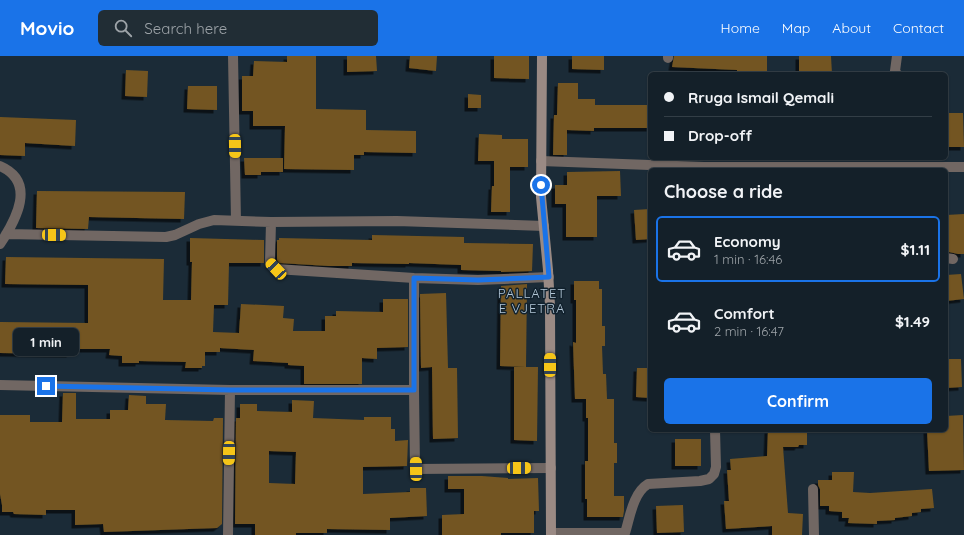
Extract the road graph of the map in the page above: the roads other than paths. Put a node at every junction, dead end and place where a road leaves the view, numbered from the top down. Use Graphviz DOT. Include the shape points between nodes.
graph roads {
  1 [pos="233,56"];
  2 [pos="542,56"];
  3 [pos="897,56"];
  4 [pos="896,72"];
  5 [pos="541,161"];
  6 [pos="0,166"];
  7 [pos="964,167"];
  8 [pos="684,168"];
  9 [pos="834,168"];
  10 [pos="236,221"];
  11 [pos="271,222"];
  12 [pos="544,226"];
  13 [pos="6,234"];
  14 [pos="0,244"];
  15 [pos="549,277"];
  16 [pos="414,278"];
  17 [pos="0,385"];
  18 [pos="230,390"];
  19 [pos="414,390"];
  20 [pos="714,432"];
  21 [pos="550,468"];
  22 [pos="813,489"];
  23 [pos="551,534"];
  24 [pos="228,535"];
  25 [pos="814,535"];
  1 -- 10 [label="street"];
  2 -- 5 [label="street"];
  3 -- 4 [label="street"];
  5 -- 8 [label="street"];
  5 -- 12 [label="street"];
  6 -- 13 [label="street" via="16,176 20,186 20,205"];
  7 -- 9 [label="street"];
  10 -- 11 [label="street"];
  10 -- 13 [label="street" via="214,220 166,237"];
  11 -- 12 [label="street" via="397,221"];
  11 -- 16 [label="street" via="270,262 276,269"];
  12 -- 15 [label="street"];
  13 -- 14 [label="street"];
  15 -- 16 [label="street" via="478,280"];
  15 -- 21 [label="street"];
  16 -- 19 [label="street"];
  17 -- 18 [label="street"];
  18 -- 19 [label="street"];
  18 -- 24 [label="street"];
  19 -- 21 [label="street" via="416,469"];
  20 -- 23 [label="street" via="714,474 700,482 648,484 637,495 625,533"];
  21 -- 23 [label="street"];
  22 -- 25 [label="street"];
}
